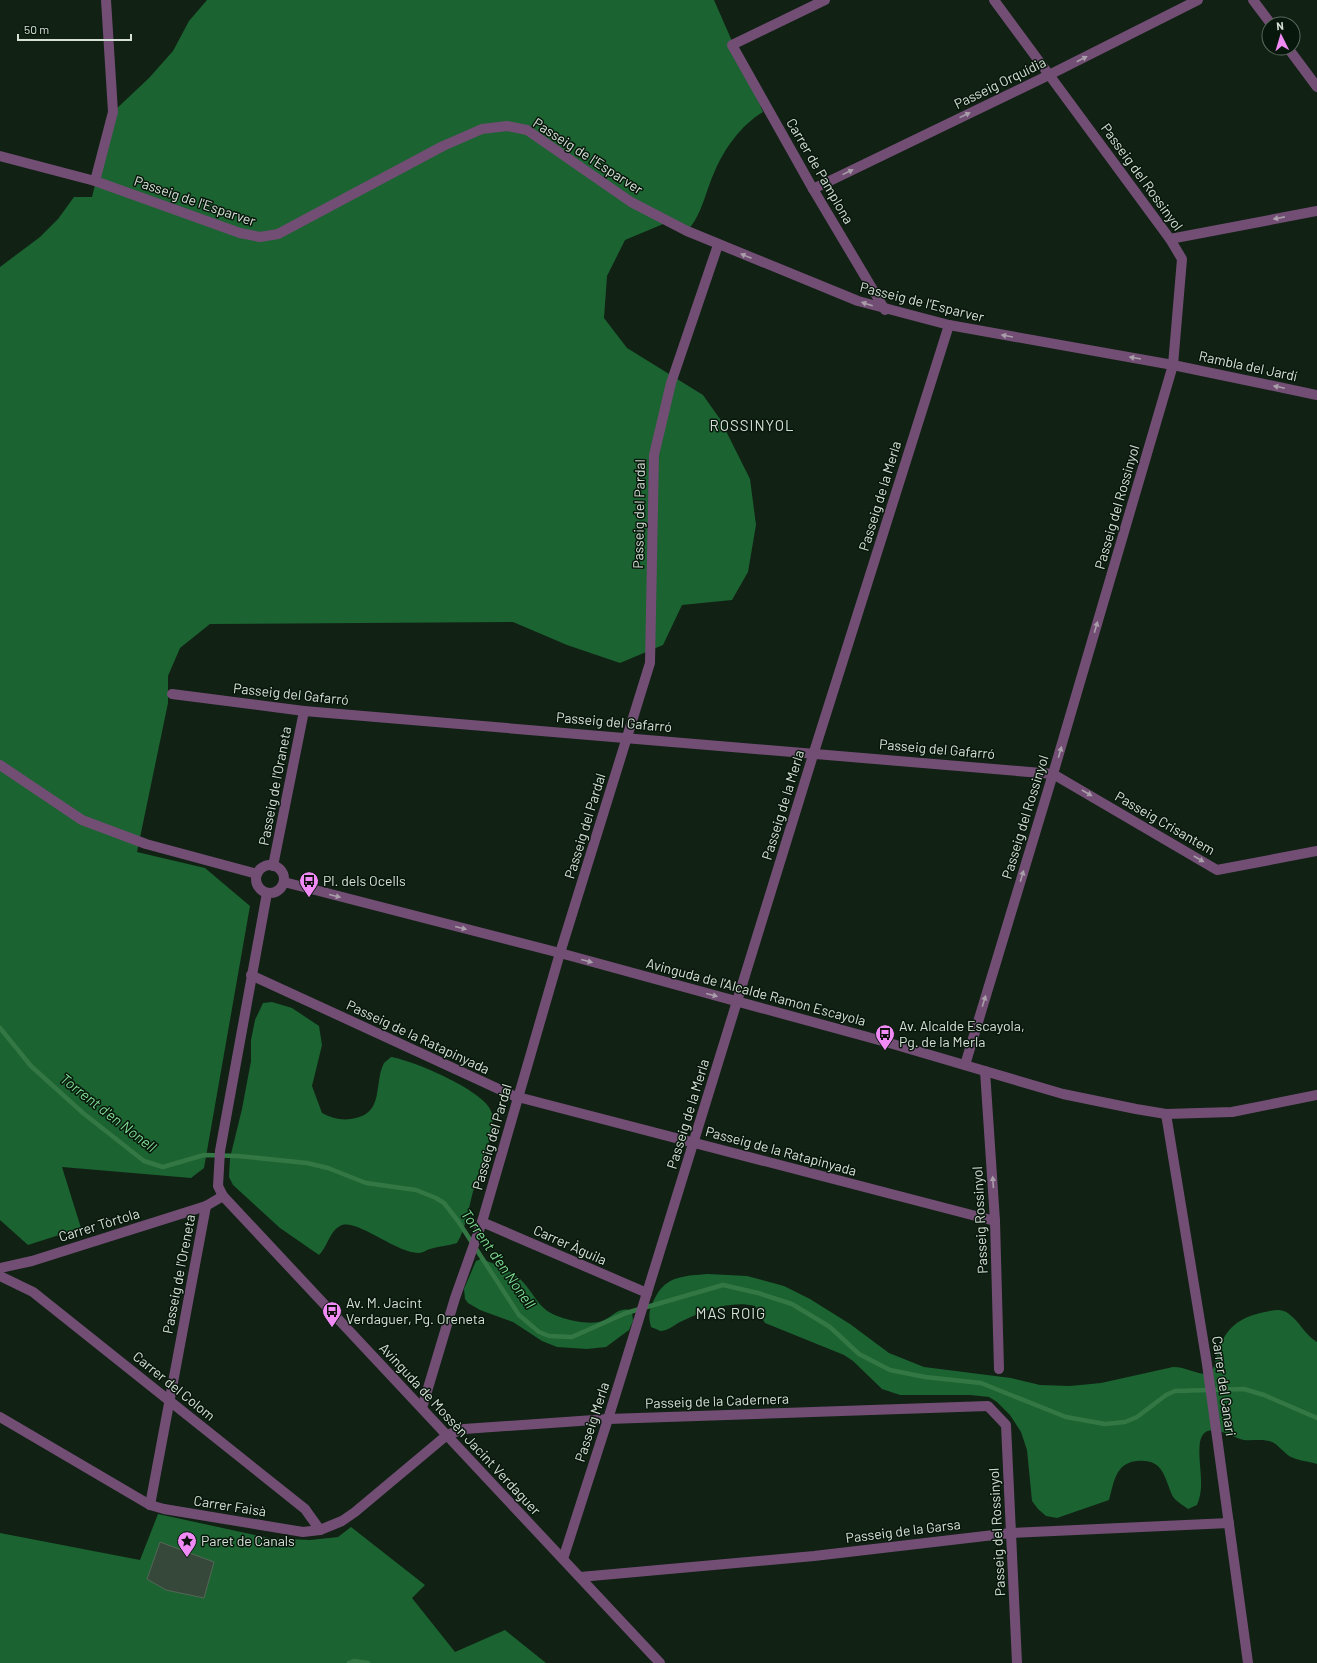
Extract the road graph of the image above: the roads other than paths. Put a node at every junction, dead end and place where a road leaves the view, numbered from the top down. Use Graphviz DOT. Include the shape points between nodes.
graph roads {
  1 [pos="825,0"];
  2 [pos="994,0"];
  3 [pos="1198,0"];
  4 [pos="1253,0"];
  5 [pos="108,2"];
  6 [pos="1265,16"];
  7 [pos="1294,56"];
  8 [pos="1049,75"];
  9 [pos="1317,87"];
  10 [pos="2,160"];
  11 [pos="95,181"];
  12 [pos="812,189"];
  13 [pos="1317,211"];
  14 [pos="1170,239"];
  15 [pos="718,245"];
  16 [pos="885,310"];
  17 [pos="949,325"];
  18 [pos="1173,365"];
  19 [pos="1317,394"];
  20 [pos="172,694"];
  21 [pos="304,711"];
  22 [pos="628,737"];
  23 [pos="814,752"];
  24 [pos="0,765"];
  25 [pos="1053,774"];
  26 [pos="1317,852"];
  27 [pos="273,866"];
  28 [pos="257,874"];
  29 [pos="284,882"];
  30 [pos="267,893"];
  31 [pos="560,953"];
  32 [pos="251,975"];
  33 [pos="737,1002"];
  34 [pos="965,1065"];
  35 [pos="985,1071"];
  36 [pos="1317,1095"];
  37 [pos="518,1097"];
  38 [pos="1166,1114"];
  39 [pos="694,1142"];
  40 [pos="223,1196"];
  41 [pos="206,1206"];
  42 [pos="996,1221"];
  43 [pos="482,1222"];
  44 [pos="0,1268"];
  45 [pos="0,1276"];
  46 [pos="647,1294"];
  47 [pos="999,1369"];
  48 [pos="170,1400"];
  49 [pos="988,1406"];
  50 [pos="422,1408"];
  51 [pos="0,1417"];
  52 [pos="608,1418"];
  53 [pos="447,1435"];
  54 [pos="150,1504"];
  55 [pos="1229,1523"];
  56 [pos="320,1530"];
  57 [pos="1011,1533"];
  58 [pos="563,1559"];
  59 [pos="580,1577"];
  60 [pos="660,1663"];
  61 [pos="1017,1663"];
  62 [pos="1248,1663"];
  1 -- 12 [label="street, Carrer de Pamplona" via="732,45"];
  2 -- 8 [label="street, Passeig del Rossinyol"];
  8 -- 3 [label="street, Passeig Orquídia, one-way"];
  4 -- 6 [label="street"];
  5 -- 11 [label="street" via="113,112"];
  7 -- 9 [label="street"];
  12 -- 8 [label="street, Passeig Orquídia, one-way"];
  8 -- 14 [label="street, Passeig del Rossinyol"];
  10 -- 11 [label="street, Passeig de l'Esparver"];
  11 -- 15 [label="street, Passeig de l'Esparver" via="240,233 269,237 443,146 482,129 507,126 527,130 631,202 687,232"];
  12 -- 16 [label="street, Carrer de Pamplona"];
  13 -- 14 [label="street, one-way"];
  14 -- 18 [label="street, Passeig del Rossinyol" via="1182,259"];
  16 -- 15 [label="street, Passeig de l'Esparver, one-way"];
  15 -- 22 [label="street, Passeig del Pardal" via="671,383 654,455 650,663"];
  16 -- 17 [label="street, Passeig de l'Esparver"];
  18 -- 17 [label="street, Passeig de l'Esparver, one-way"];
  17 -- 23 [label="street, Passeig de la Merla"];
  19 -- 18 [label="street, Rambla del Jardí, one-way"];
  25 -- 18 [label="street, Passeig del Rossinyol, one-way"];
  20 -- 21 [label="street, Passeig del Gafarró"];
  21 -- 22 [label="street, Passeig del Gafarró"];
  21 -- 27 [label="street, Passeig de l'Oraneta"];
  22 -- 23 [label="street, Passeig del Gafarró"];
  22 -- 31 [label="street, Passeig del Pardal"];
  23 -- 25 [label="street, Passeig del Gafarró"];
  23 -- 33 [label="street, Passeig de la Merla"];
  24 -- 28 [label="street" via="82,820 146,844"];
  25 -- 26 [label="street, Passeig Crisantem, one-way" via="1217,870"];
  34 -- 25 [label="street, Passeig del Rossinyol, one-way"];
  27 -- 28 [label="street" via="262,868"];
  27 -- 29 [label="street" via="282,872"];
  28 -- 30 [label="street" via="258,886"];
  29 -- 30 [label="street" via="278,891"];
  29 -- 31 [label="street, Avinguda de l'Alcalde Ramon Escayola, one-way"];
  30 -- 32 [label="street"];
  31 -- 33 [label="street, Avinguda de l'Alcalde Ramon Escayola, one-way"];
  31 -- 37 [label="street, Passeig del Pardal"];
  32 -- 37 [label="street, Passeig de la Ratapinyada"];
  32 -- 40 [label="street" via="218,1164 218,1186"];
  33 -- 34 [label="street, Avinguda de l'Alcalde Ramon Escayola"];
  33 -- 39 [label="street, Passeig de la Merla"];
  34 -- 35 [label="street, Avinguda de l'Alcalde Ramon Escayola"];
  35 -- 38 [label="street, Avinguda de l'Alcalde Ramon Escayola" via="1063,1094"];
  42 -- 35 [label="street, Passeig Rossinyol, one-way"];
  36 -- 38 [label="street, Avinguda de l'Alcalde Ramon Escayola" via="1232,1112"];
  37 -- 39 [label="street, Passeig de la Ratapinyada"];
  37 -- 43 [label="street, Passeig del Pardal"];
  38 -- 55 [label="street, Carrer del Canari" via="1207,1364"];
  39 -- 42 [label="street, Passeig de la Ratapinyada"];
  39 -- 46 [label="street, Passeig de la Merla"];
  40 -- 41 [label="street, Passeig de l'Oreneta"];
  40 -- 50 [label="street, Avinguda de Mossèn Jacint Verdaguer"];
  41 -- 44 [label="street, Carrer Tòrtola" via="32,1261"];
  41 -- 48 [label="street, Passeig de l'Oreneta"];
  42 -- 47 [label="street, Passeig Rossinyol"];
  43 -- 46 [label="street, Carrer Àguila"];
  43 -- 50 [label="street, Passeig del Pardal" via="455,1298"];
  45 -- 48 [label="street, Carrer del Colom" via="33,1292"];
  46 -- 52 [label="street, Passeig Merla"];
  48 -- 54 [label="street, Passeig de l'Oreneta"];
  48 -- 56 [label="street, Carrer del Colom" via="305,1509"];
  49 -- 52 [label="street, Passeig de la Cadernera"];
  49 -- 57 [label="street, Passeig del Rossinyol" via="1006,1425"];
  50 -- 53 [label="street, Avinguda de Mossèn Jacint Verdaguer"];
  51 -- 54 [label="street, Carrer Faisà"];
  52 -- 53 [label="street, Passeig de la Cadernera" via="464,1429"];
  52 -- 58 [label="street, Passeig Merla"];
  53 -- 56 [label="street, Carrer Faisà" via="355,1512 342,1521"];
  53 -- 58 [label="street, Avinguda de Mossèn Jacint Verdaguer"];
  54 -- 56 [label="street, Carrer Faisà" via="164,1509 287,1530"];
  55 -- 57 [label="street, Passeig de la Garsa"];
  55 -- 62 [label="street, Carrer del Canari"];
  57 -- 59 [label="street, Passeig de la Garsa" via="814,1556"];
  57 -- 61 [label="street, Passeig del Rossinyol"];
  58 -- 59 [label="street, Avinguda de Mossèn Jacint Verdaguer"];
  59 -- 60 [label="street, Avinguda de Mossèn Jacint Verdaguer"];
}
